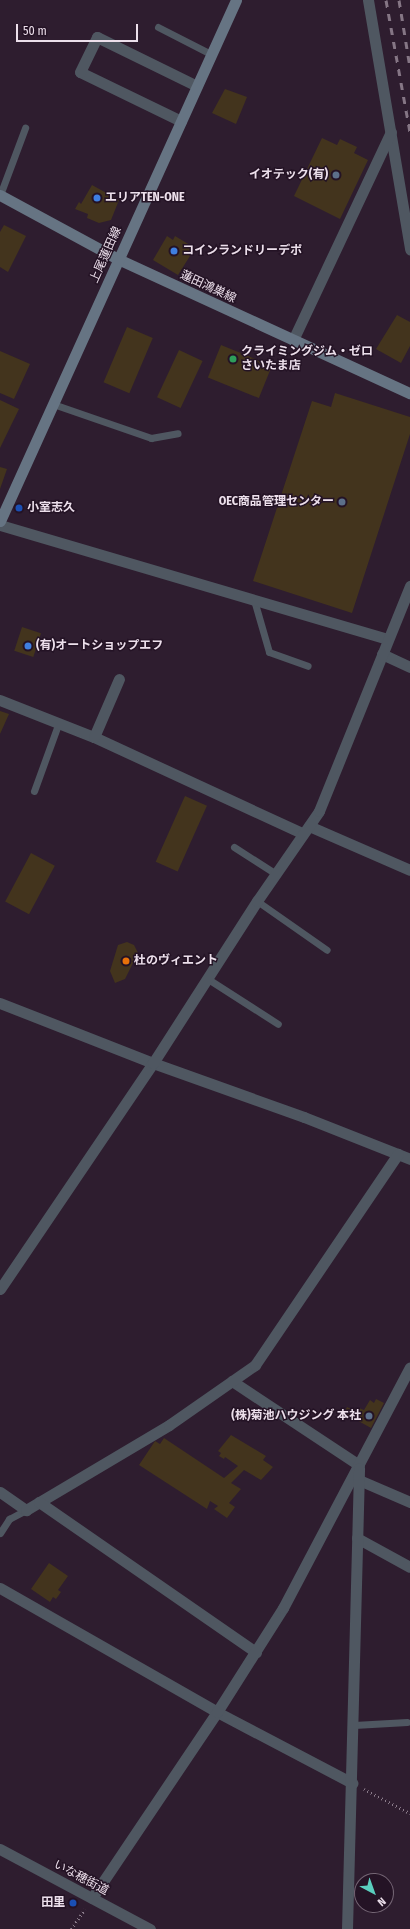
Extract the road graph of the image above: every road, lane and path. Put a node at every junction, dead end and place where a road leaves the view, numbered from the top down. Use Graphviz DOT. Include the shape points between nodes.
graph roads {
  1 [pos="236,0"];
  2 [pos="368,0"];
  3 [pos="158,27"];
  4 [pos="211,54"];
  5 [pos="197,86"];
  6 [pos="181,121"];
  7 [pos="25,128"];
  8 [pos="390,132"];
  9 [pos="0,195"];
  10 [pos="410,250"];
  11 [pos="118,259"];
  12 [pos="292,340"];
  13 [pos="410,394"];
  14 [pos="53,404"];
  15 [pos="178,433"];
  16 [pos="0,521"];
  17 [pos="0,525"];
  18 [pos="410,586"];
  19 [pos="254,600"];
  20 [pos="388,639"];
  21 [pos="382,654"];
  22 [pos="308,666"];
  23 [pos="410,667"];
  24 [pos="119,679"];
  25 [pos="0,700"];
  26 [pos="59,722"];
  27 [pos="94,737"];
  28 [pos="34,791"];
  29 [pos="306,830"];
  30 [pos="234,847"];
  31 [pos="410,870"];
  32 [pos="276,874"];
  33 [pos="257,901"];
  34 [pos="327,950"];
  35 [pos="208,979"];
  36 [pos="0,1003"];
  37 [pos="278,1024"];
  38 [pos="153,1063"];
  39 [pos="398,1154"];
  40 [pos="410,1159"];
  41 [pos="0,1289"];
  42 [pos="410,1367"];
  43 [pos="232,1381"];
  44 [pos="359,1465"];
  45 [pos="359,1480"];
  46 [pos="0,1492"];
  47 [pos="38,1502"];
  48 [pos="410,1502"];
  49 [pos="26,1510"];
  50 [pos="0,1532"];
  51 [pos="358,1538"];
  52 [pos="410,1566"];
  53 [pos="0,1588"];
  54 [pos="256,1652"];
  55 [pos="217,1712"];
  56 [pos="407,1722"];
  57 [pos="354,1724"];
  58 [pos="352,1783"];
  59 [pos="410,1813"];
  60 [pos="0,1849"];
  61 [pos="92,1898"];
  62 [pos="71,1929"];
  63 [pos="150,1929"];
  64 [pos="347,1929"];
  1 -- 4 [label="main road, 上尾蓮田線"];
  2 -- 8 [label="street"];
  3 -- 4 [label="lane"];
  4 -- 5 [label="main road, 上尾蓮田線"];
  5 -- 6 [label="main road, 上尾蓮田線"];
  5 -- 6 [label="street" via="97,37 80,72"];
  6 -- 11 [label="main road, 上尾蓮田線"];
  7 -- 9 [label="lane"];
  8 -- 10 [label="street"];
  8 -- 12 [label="street"];
  9 -- 11 [label="main road, 蓮田鴻巣線"];
  11 -- 12 [label="main road, 蓮田鴻巣線"];
  11 -- 14 [label="main road, 上尾蓮田線"];
  12 -- 13 [label="main road, 蓮田鴻巣線"];
  14 -- 15 [label="lane" via="151,438"];
  14 -- 16 [label="main road, 上尾蓮田線"];
  17 -- 19 [label="street"];
  18 -- 20 [label="street"];
  19 -- 20 [label="street"];
  19 -- 22 [label="lane" via="269,652"];
  20 -- 21 [label="street"];
  21 -- 23 [label="street"];
  21 -- 29 [label="street" via="318,811"];
  24 -- 27 [label="street"];
  25 -- 26 [label="street"];
  26 -- 27 [label="street"];
  26 -- 28 [label="lane"];
  27 -- 29 [label="street"];
  29 -- 31 [label="street"];
  29 -- 32 [label="street"];
  30 -- 32 [label="lane"];
  32 -- 33 [label="street"];
  33 -- 34 [label="lane"];
  33 -- 35 [label="street"];
  35 -- 37 [label="lane"];
  35 -- 38 [label="street"];
  36 -- 38 [label="street"];
  38 -- 39 [label="street"];
  38 -- 41 [label="street"];
  39 -- 40 [label="street"];
  39 -- 43 [label="street" via="255,1365"];
  42 -- 44 [label="street"];
  43 -- 44 [label="street"];
  43 -- 47 [label="street" via="169,1426"];
  44 -- 45 [label="street"];
  44 -- 54 [label="street" via="283,1608"];
  45 -- 48 [label="street"];
  45 -- 51 [label="street"];
  46 -- 49 [label="street"];
  47 -- 49 [label="street"];
  47 -- 54 [label="street"];
  49 -- 50 [label="lane" via="9,1519"];
  51 -- 52 [label="street"];
  51 -- 57 [label="street"];
  53 -- 55 [label="street"];
  54 -- 55 [label="street"];
  55 -- 58 [label="street"];
  55 -- 61 [label="street"];
  56 -- 57 [label="lane"];
  57 -- 58 [label="street"];
  58 -- 59 [label="path"];
  58 -- 64 [label="street"];
  60 -- 61 [label="street, いな穂街道"];
  61 -- 62 [label="path"];
  61 -- 63 [label="street, いな穂街道"];
}
